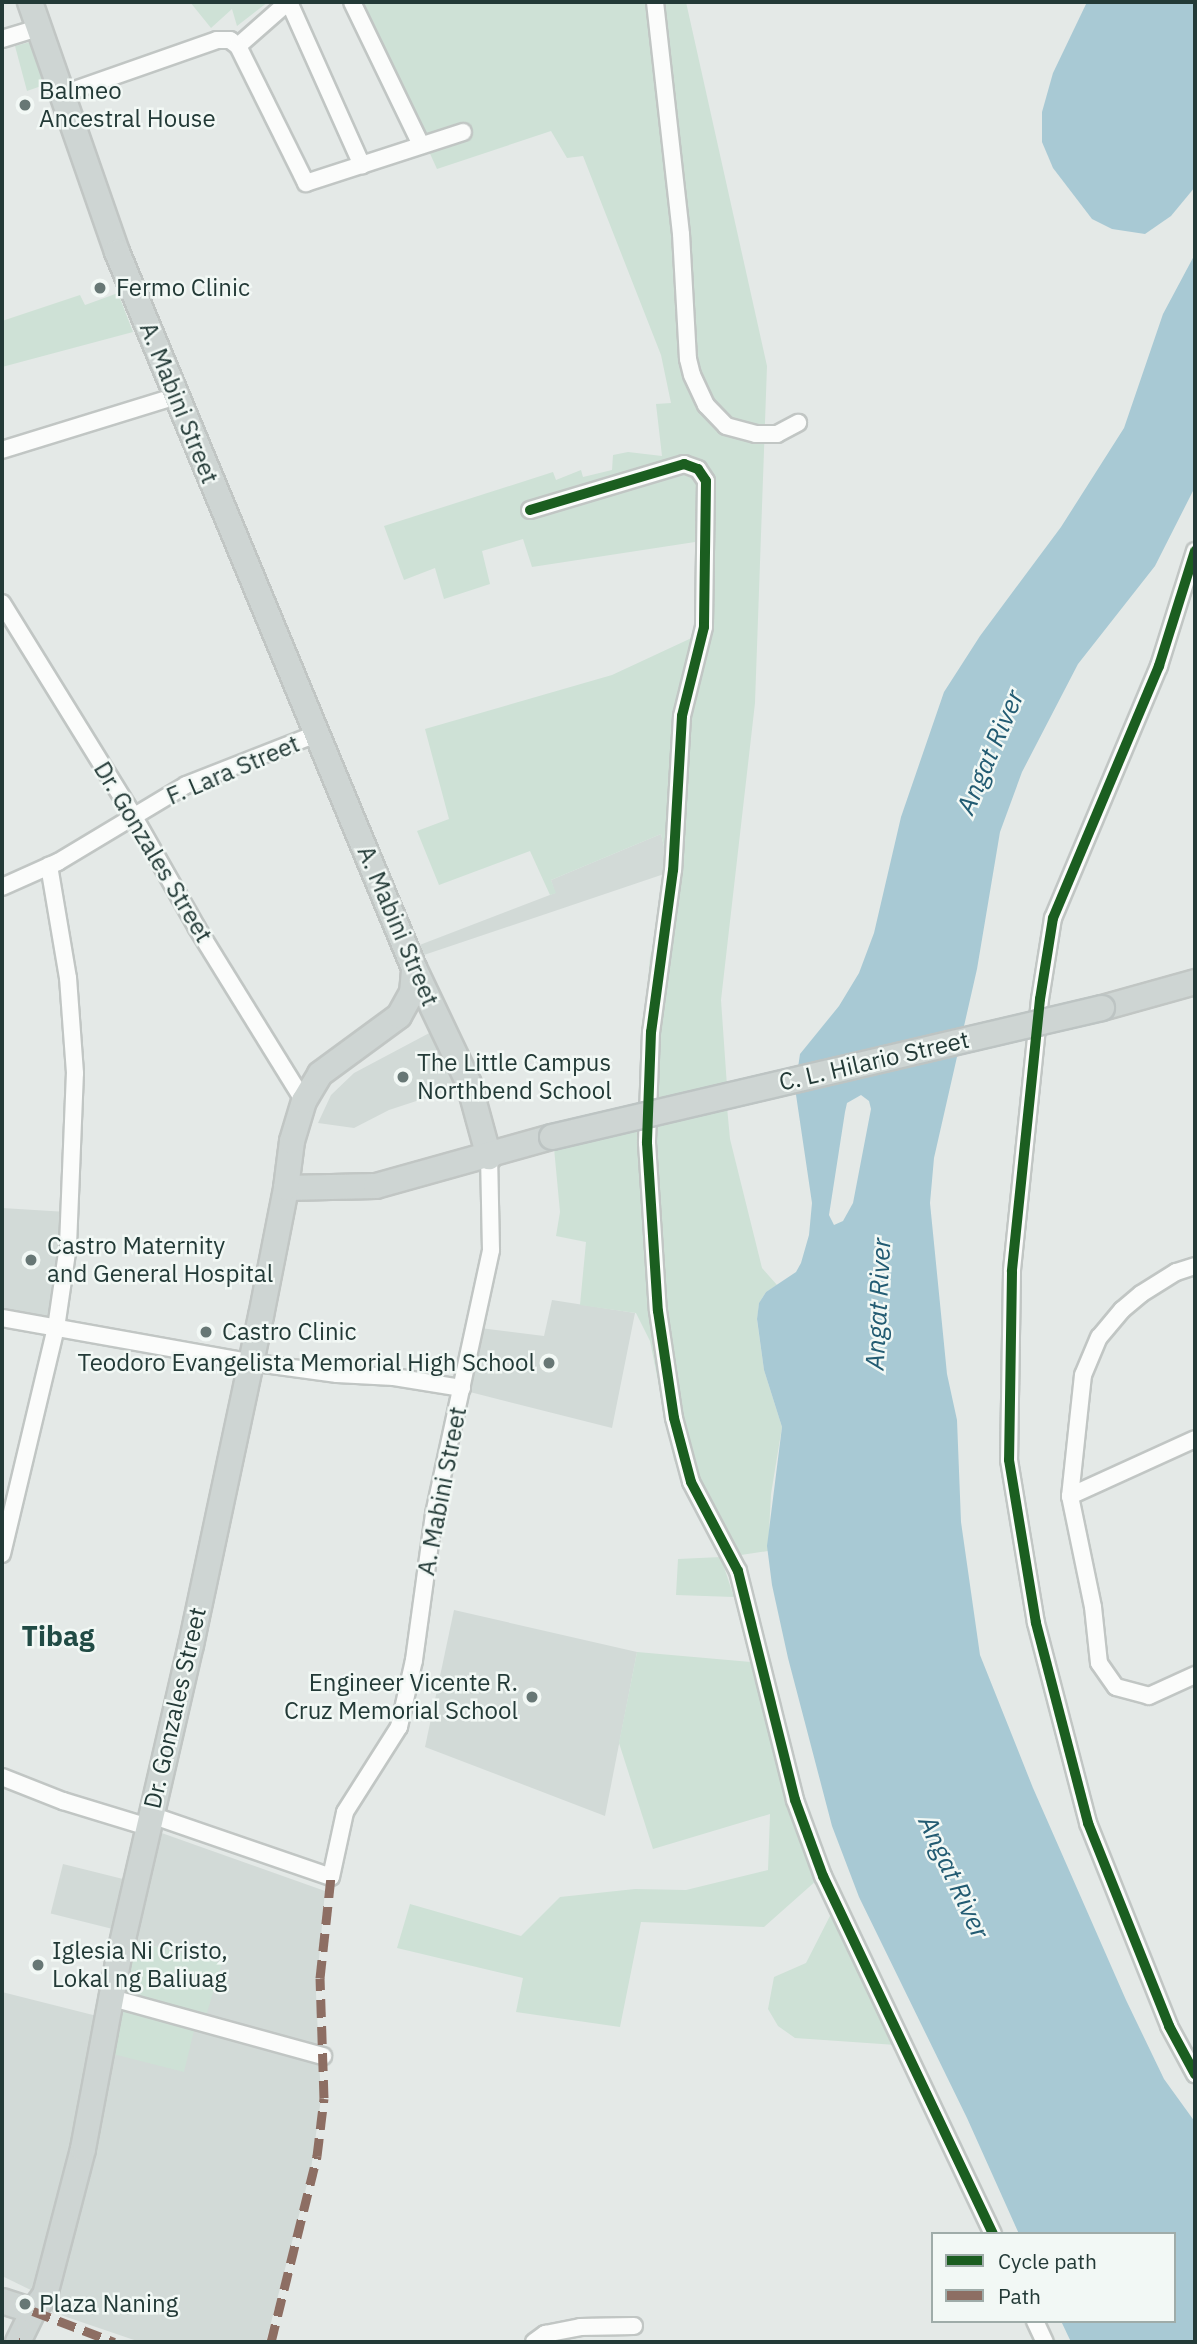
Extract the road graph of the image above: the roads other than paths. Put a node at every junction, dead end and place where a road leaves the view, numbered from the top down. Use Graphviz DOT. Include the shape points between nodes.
graph roads {
  1 [pos="30,2"];
  2 [pos="289,2"];
  3 [pos="352,2"];
  4 [pos="654,2"];
  5 [pos="39,28"];
  6 [pos="2,39"];
  7 [pos="238,46"];
  8 [pos="63,94"];
  9 [pos="463,132"];
  10 [pos="421,145"];
  11 [pos="362,165"];
  12 [pos="176,396"];
  13 [pos="798,423"];
  14 [pos="2,450"];
  15 [pos="530,510"];
  16 [pos="1195,551"];
  17 [pos="2,603"];
  18 [pos="316,734"];
  19 [pos="134,817"];
  20 [pos="49,866"];
  21 [pos="2,887"];
  22 [pos="414,968"];
  23 [pos="1195,982"];
  24 [pos="304,1101"];
  25 [pos="489,1157"];
  26 [pos="286,1188"];
  27 [pos="1195,1266"];
  28 [pos="2,1318"];
  29 [pos="56,1328"];
  30 [pos="249,1362"];
  31 [pos="461,1388"];
  32 [pos="1195,1439"];
  33 [pos="1070,1496"];
  34 [pos="2,1554"];
  35 [pos="1195,1675"];
  36 [pos="2,1777"];
  37 [pos="150,1821"];
  38 [pos="112,1998"];
  39 [pos="323,2056"];
  40 [pos="1195,2074"];
  41 [pos="992,2232"];
  42 [pos="2,2301"];
  43 [pos="33,2311"];
  44 [pos="1036,2323"];
  45 [pos="634,2326"];
  46 [pos="18,2342"];
  47 [pos="534,2342"];
  48 [pos="1045,2342"];
  1 -- 5 [label="main road, A. Mabini Street"];
  2 -- 7 [label="street"];
  2 -- 11 [label="street"];
  3 -- 10 [label="street"];
  4 -- 13 [label="street" via="692,375 706,405 726,426 778,434"];
  5 -- 6 [label="street"];
  5 -- 8 [label="main road, A. Mabini Street"];
  7 -- 8 [label="street" via="230,40 217,40"];
  7 -- 11 [label="street" via="306,183"];
  8 -- 12 [label="main road, A. Mabini Street" via="97,198"];
  9 -- 10 [label="street"];
  10 -- 11 [label="street"];
  12 -- 14 [label="street"];
  12 -- 18 [label="main road, A. Mabini Street"];
  15 -- 41 [label="street" via="684,464 698,469 706,481 704,627 682,716 673,870 650,1032 647,1143 657,1311 674,1418 691,1482 738,1571 795,1800 823,1876"];
  16 -- 40 [label="street" via="1159,666 1053,918 1040,999 1012,1272 1009,1460 1036,1623 1088,1823 1169,2026"];
  17 -- 19 [label="street, Dr. Gonzales Street"];
  18 -- 19 [label="street, F. Lara Street" via="186,785"];
  18 -- 22 [label="main road, A. Mabini Street"];
  19 -- 20 [label="street, F. Lara Street"];
  19 -- 24 [label="street, Dr. Gonzales Street"];
  20 -- 21 [label="street, F. Lara Street"];
  20 -- 29 [label="street" via="68,978 75,1073 68,1245"];
  22 -- 24 [label="main road, Dr. Gonzales Street" via="412,993 400,1016 320,1074"];
  22 -- 25 [label="main road, A. Mabini Street" via="469,1084"];
  23 -- 25 [label="main road, C. L. Hilario Street, bridge" via="1102,1008 551,1137"];
  24 -- 26 [label="main road, Dr. Gonzales Street" via="292,1141"];
  25 -- 26 [label="main road, C. L. Hilario Street" via="376,1186"];
  25 -- 31 [label="street, A. Mabini Street" via="491,1250"];
  26 -- 30 [label="main road, Dr. Gonzales Street"];
  27 -- 33 [label="street" via="1175,1272 1141,1294 1099,1337 1083,1375"];
  28 -- 29 [label="street"];
  29 -- 30 [label="street"];
  29 -- 34 [label="street"];
  30 -- 31 [label="street"];
  30 -- 37 [label="main road, Dr. Gonzales Street"];
  31 -- 37 [label="street, A. Mabini Street" via="434,1514 414,1660 399,1727 345,1812 331,1877"];
  32 -- 33 [label="street"];
  33 -- 35 [label="street" via="1093,1607 1099,1662 1116,1687 1149,1696"];
  36 -- 37 [label="street" via="63,1801"];
  37 -- 38 [label="main road, Dr. Gonzales Street"];
  38 -- 39 [label="street"];
  38 -- 43 [label="main road, Dr. Gonzales Street" via="66,2223 45,2295"];
  42 -- 43 [label="main road"];
  43 -- 46 [label="main road, Dr. Gonzales Street"];
  44 -- 48 [label="street"];
  45 -- 47 [label="street" via="580,2327 545,2334"];
}
